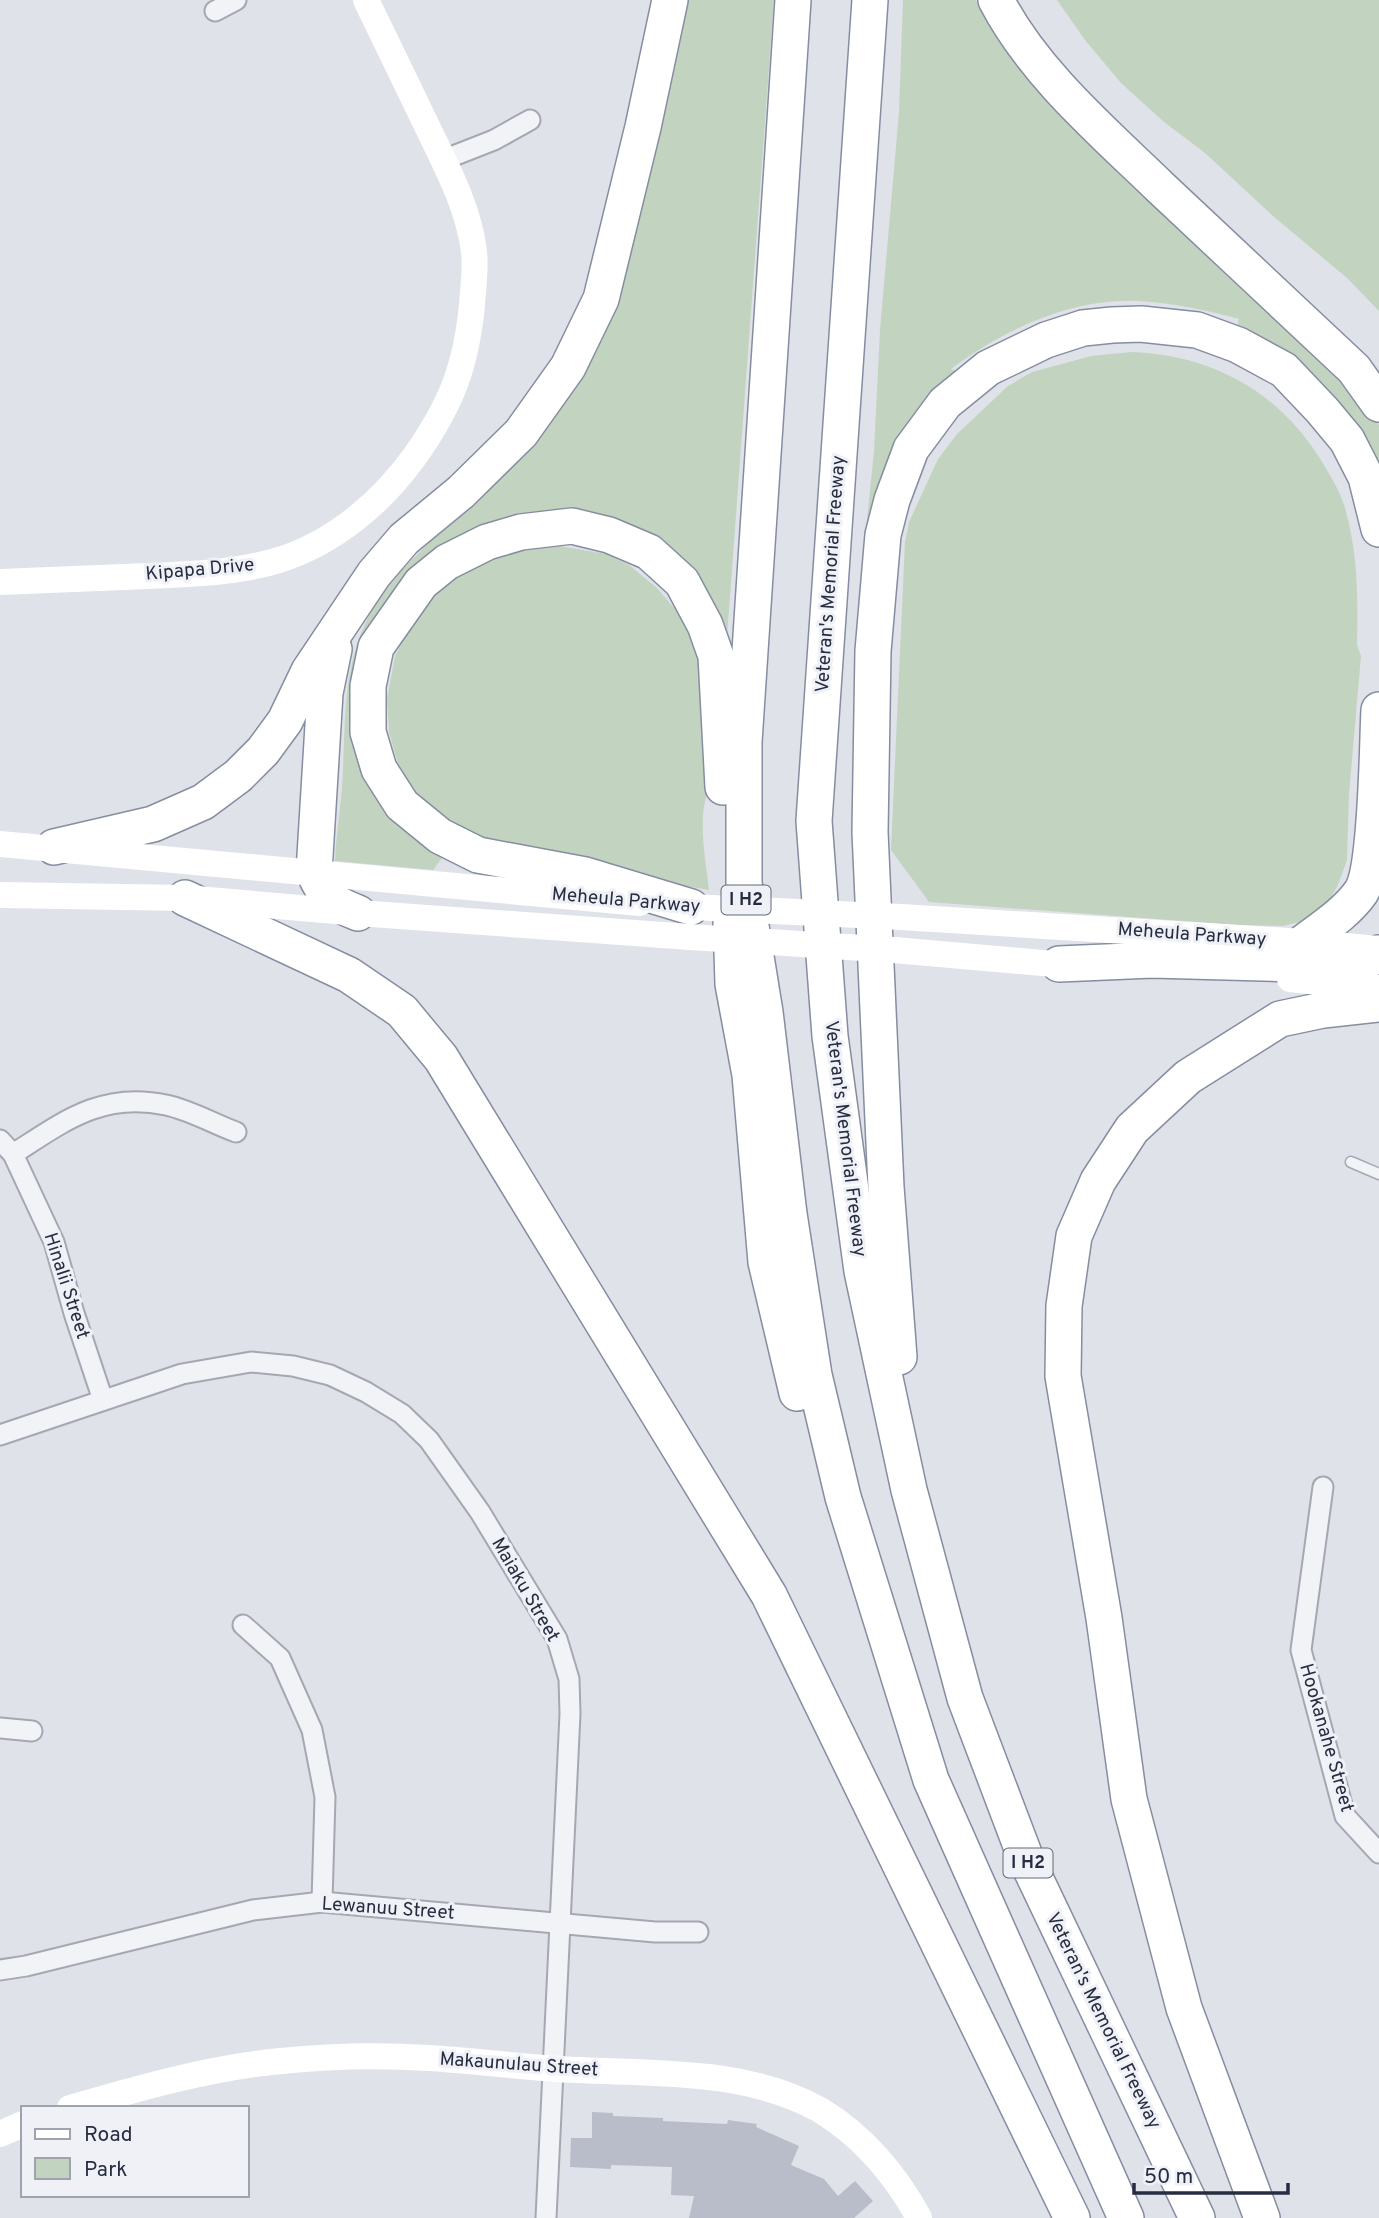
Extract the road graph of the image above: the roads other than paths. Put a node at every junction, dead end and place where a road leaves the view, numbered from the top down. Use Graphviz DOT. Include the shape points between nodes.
graph roads {
  1 [pos="236,0"];
  2 [pos="366,0"];
  3 [pos="670,0"];
  4 [pos="793,0"];
  5 [pos="870,0"];
  6 [pos="996,0"];
  7 [pos="215,11"];
  8 [pos="530,120"];
  9 [pos="443,160"];
  10 [pos="1379,404"];
  11 [pos="1379,529"];
  12 [pos="0,582"];
  13 [pos="353,604"];
  14 [pos="1379,710"];
  15 [pos="0,844"];
  16 [pos="54,847"];
  17 [pos="314,872"];
  18 [pos="0,895"];
  19 [pos="185,898"];
  20 [pos="358,913"];
  21 [pos="691,922"];
  22 [pos="1304,942"];
  23 [pos="1379,951"];
  24 [pos="1059,964"];
  25 [pos="1379,988"];
  26 [pos="1379,1004"];
  27 [pos="236,1132"];
  28 [pos="6,1147"];
  29 [pos="1351,1162"];
  30 [pos="1379,1174"];
  31 [pos="103,1400"];
  32 [pos="0,1435"];
  33 [pos="1323,1487"];
  34 [pos="909,1490"];
  35 [pos="243,1625"];
  36 [pos="0,1728"];
  37 [pos="32,1731"];
  38 [pos="931,1780"];
  39 [pos="1379,1853"];
  40 [pos="322,1902"];
  41 [pos="559,1923"];
  42 [pos="698,1932"];
  43 [pos="0,1970"];
  44 [pos="552,2069"];
  45 [pos="77,2106"];
  46 [pos="21,2125"];
  47 [pos="0,2134"];
  48 [pos="546,2218"];
  49 [pos="919,2218"];
  50 [pos="1072,2218"];
  51 [pos="1126,2218"];
  52 [pos="1198,2218"];
  53 [pos="1262,2218"];
  1 -- 7 [label="street"];
  2 -- 9 [label="main road, Kipapa Drive"];
  3 -- 13 [label="highway" via="601,299 568,367 521,433 404,540"];
  4 -- 38 [label="highway, I H2" via="744,743 744,883 814,1375 843,1497"];
  5 -- 34 [label="highway, Veteran's Memorial Freeway / I H2" via="814,821 830,1037 862,1271"];
  6 -- 10 [label="highway" via="1047,73 1095,125 1354,369"];
  8 -- 9 [label="street"];
  9 -- 12 [label="main road, Kipapa Drive" via="466,214 474,253 468,344 450,399 396,483 344,526 309,549 279,561 191,574"];
  11 -- 34 [label="highway" via="1367,477 1347,440 1322,410 1284,370 1197,330 1112,325 1083,328 1046,340 988,368 945,403 911,449 883,535 873,651 870,832 886,1187"];
  13 -- 16 [label="highway" via="309,671 285,721 238,776 203,802 153,824"];
  13 -- 17 [label="highway" via="336,644 325,693"];
  14 -- 22 [label="highway" via="1370,863 1362,891 1336,919"];
  15 -- 16 [label="main road, Meheula Parkway"];
  16 -- 17 [label="main road, Meheula Parkway"];
  17 -- 20 [label="highway" via="323,892 336,905"];
  17 -- 21 [label="main road, Meheula Parkway"];
  18 -- 19 [label="main road, Meheula Parkway"];
  19 -- 20 [label="main road, Meheula Parkway"];
  19 -- 50 [label="highway" via="349,975 401,1011 441,1058 769,1595"];
  20 -- 21 [label="main road, Meheula Parkway"];
  21 -- 22 [label="main road, Meheula Parkway, bridge" via="901,917"];
  21 -- 24 [label="main road, Meheula Parkway, bridge" via="894,950"];
  21 -- 38 [label="highway" via="585,875 478,855 440,836 401,805 379,769 368,732 370,673 376,647 396,615 421,583 447,562 521,531 572,526 609,535 649,552 682,582 705,625 716,656 733,984 750,1074 766,1262 832,1521"];
  22 -- 23 [label="main road, Meheula Parkway"];
  23 -- 24 [label="highway" via="1367,961 1333,965 1152,960"];
  24 -- 25 [label="main road, Meheula Parkway"];
  26 -- 53 [label="highway" via="1280,1020 1188,1077 1132,1129 1098,1181 1074,1236 1064,1306 1063,1376 1129,1799 1184,2008"];
  27 -- 28 [label="street" via="168,1105 115,1102 75,1114"];
  28 -- 31 [label="street, Hinalii Street" via="54,1242"];
  29 -- 30 [label="lane"];
  31 -- 32 [label="street, Maiaku Street"];
  31 -- 41 [label="street, Maiaku Street" via="182,1374 251,1362 293,1366 330,1375 366,1392 402,1414 429,1440 480,1512 556,1639 569,1678"];
  33 -- 39 [label="street, Hookanahe Street" via="1301,1650 1345,1816"];
  34 -- 52 [label="highway, Veteran's Memorial Freeway / I H2" via="965,1698 1026,1860"];
  35 -- 40 [label="street" via="280,1658 312,1730 325,1797"];
  36 -- 37 [label="street"];
  38 -- 51 [label="highway, I H2"];
  40 -- 41 [label="street, Lewanuu Street"];
  40 -- 43 [label="street, Lewanuu Street" via="253,1910"];
  41 -- 42 [label="street, Lewanuu Street"];
  41 -- 44 [label="street, Maiaku Street"];
  44 -- 45 [label="main road, Makaunulau Street" via="427,2058 282,2060 205,2070"];
  44 -- 48 [label="street, Maiaku Street"];
  44 -- 49 [label="main road, Makaunulau Street" via="714,2077 789,2096 856,2137 890,2171"];
  46 -- 47 [label="main road"];
}
